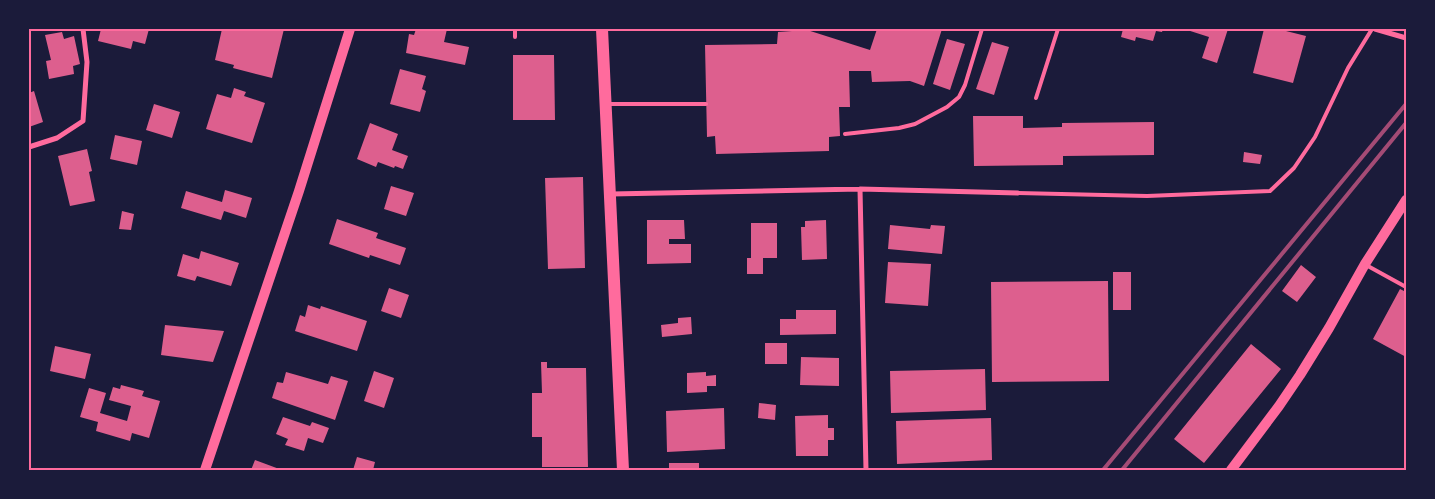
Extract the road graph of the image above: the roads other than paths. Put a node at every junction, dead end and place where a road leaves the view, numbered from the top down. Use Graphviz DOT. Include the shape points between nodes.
graph roads {
  1 [pos="83,29"];
  2 [pos="350,29"];
  3 [pos="515,29"];
  4 [pos="602,29"];
  5 [pos="982,29"];
  6 [pos="1058,29"];
  7 [pos="1373,29"];
  8 [pos="514,37"];
  9 [pos="1406,38"];
  10 [pos="1036,98"];
  11 [pos="605,104"];
  12 [pos="706,104"];
  13 [pos="846,134"];
  14 [pos="29,147"];
  15 [pos="860,189"];
  16 [pos="1018,193"];
  17 [pos="609,194"];
  18 [pos="1406,200"];
  19 [pos="1364,264"];
  20 [pos="1406,286"];
  21 [pos="205,470"];
  22 [pos="623,470"];
  23 [pos="866,470"];
  24 [pos="1231,470"];
  1 -- 14 [label="street" via="87,62 83,121 57,138"];
  2 -- 21 [label="main road"];
  3 -- 8 [label="lane"];
  4 -- 11 [label="main road"];
  5 -- 13 [label="lane" via="965,85 959,97 947,107 915,124"];
  6 -- 10 [label="lane"];
  7 -- 9 [label="street"];
  7 -- 16 [label="lane" via="1348,68 1315,137 1294,168 1270,191 1147,196"];
  11 -- 12 [label="lane"];
  11 -- 17 [label="main road"];
  15 -- 16 [label="street"];
  15 -- 17 [label="street"];
  15 -- 23 [label="street"];
  17 -- 22 [label="main road"];
  18 -- 19 [label="main road"];
  19 -- 20 [label="lane"];
  19 -- 24 [label="main road" via="1300,375"];
}
